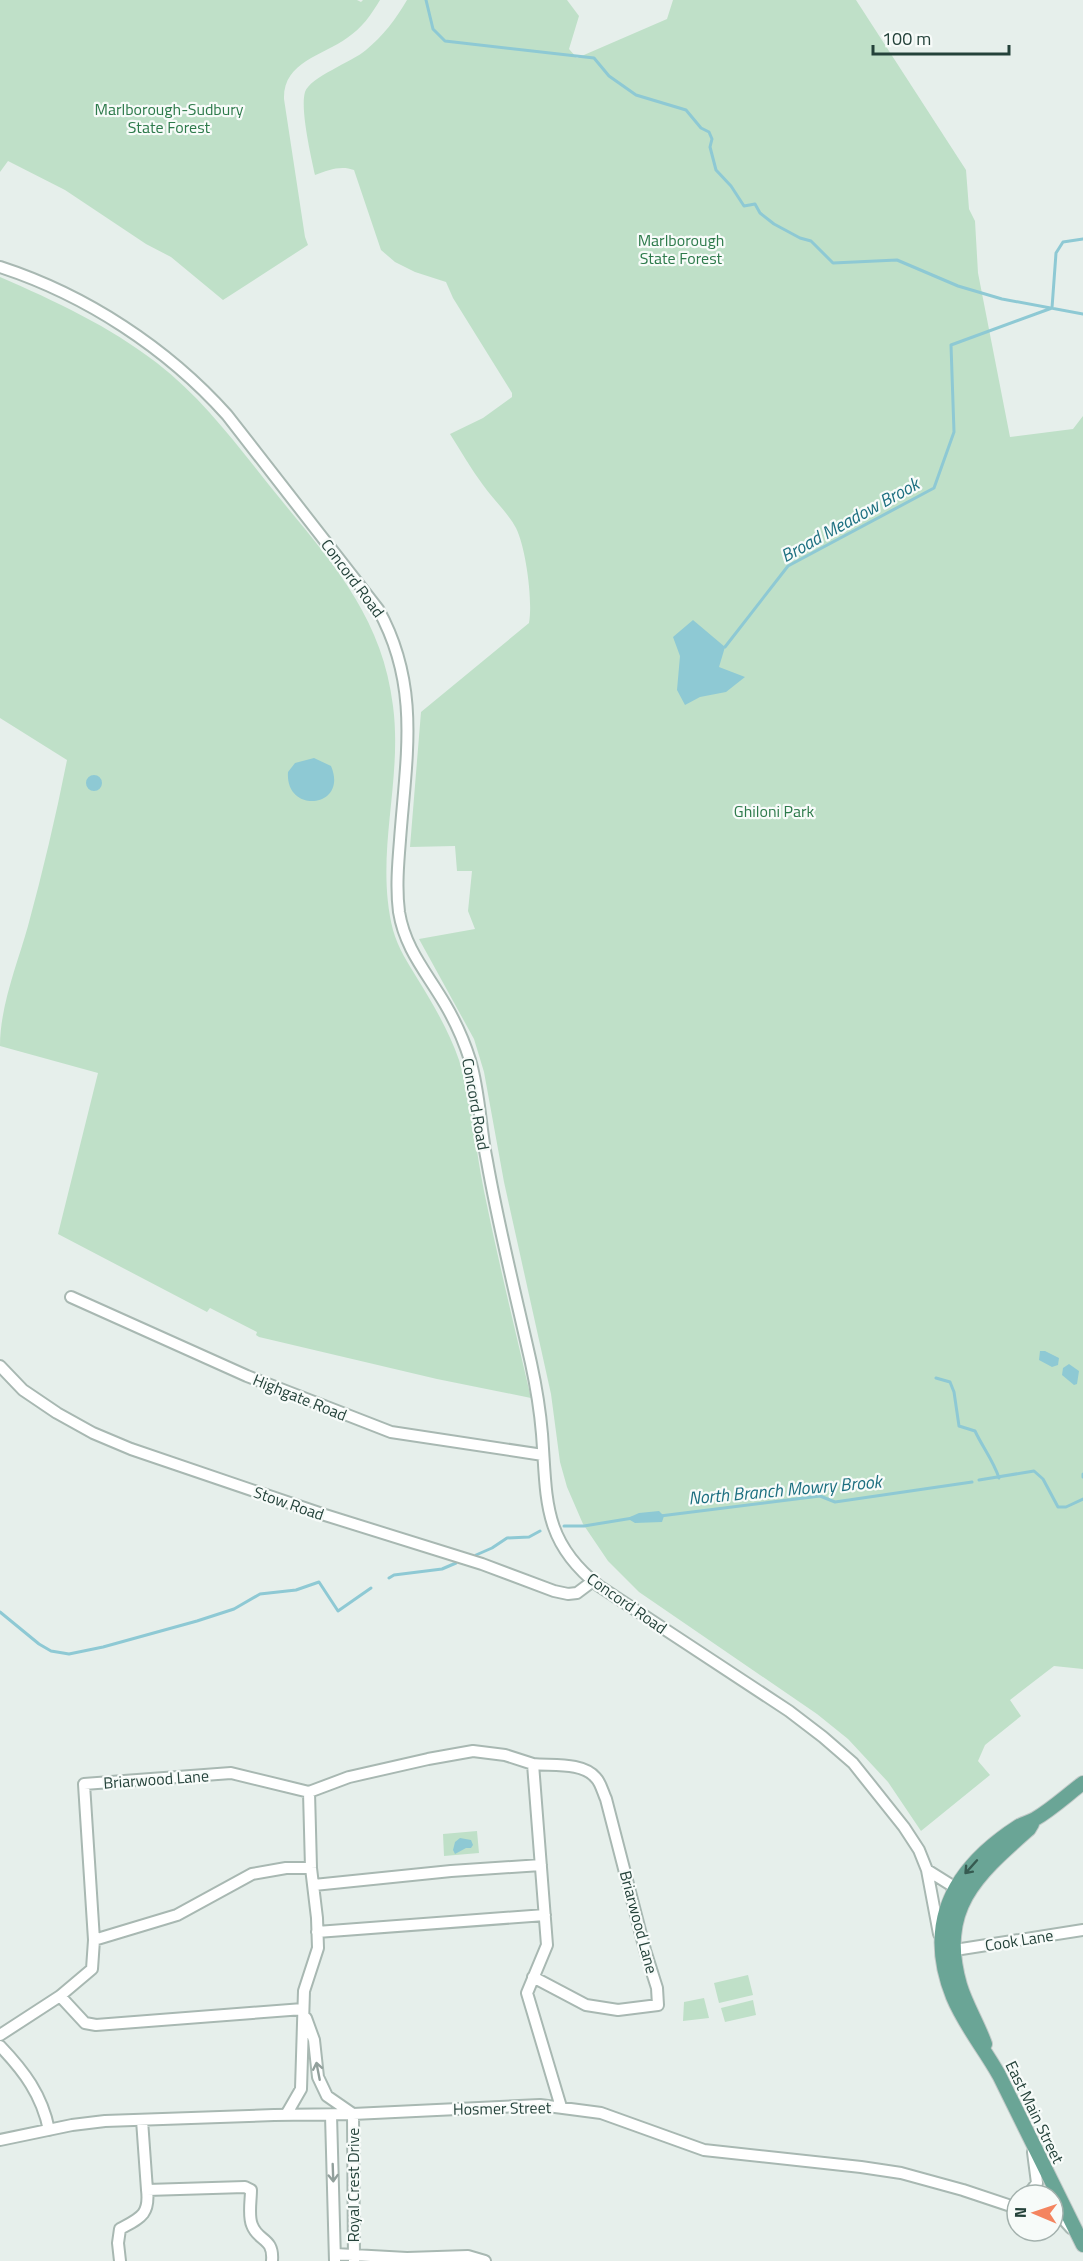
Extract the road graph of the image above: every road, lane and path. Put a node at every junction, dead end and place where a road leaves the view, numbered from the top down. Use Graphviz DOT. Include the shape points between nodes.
graph roads {
  1 [pos="0,267"];
  2 [pos="70,1297"];
  3 [pos="0,1366"];
  4 [pos="543,1455"];
  5 [pos="593,1581"];
  6 [pos="533,1764"];
  7 [pos="1083,1783"];
  8 [pos="309,1792"];
  9 [pos="541,1865"];
  10 [pos="311,1868"];
  11 [pos="927,1870"];
  12 [pos="314,1885"];
  13 [pos="931,1888"];
  14 [pos="958,1898"];
  15 [pos="545,1915"];
  16 [pos="1083,1930"];
  17 [pos="317,1932"];
  18 [pos="94,1940"];
  19 [pos="955,1950"];
  20 [pos="943,1959"];
  21 [pos="533,1977"];
  22 [pos="60,1996"];
  23 [pos="303,2009"];
  24 [pos="0,2036"];
  25 [pos="0,2046"];
  26 [pos="989,2057"];
  27 [pos="561,2107"];
  28 [pos="353,2114"];
  29 [pos="286,2115"];
  30 [pos="331,2115"];
  31 [pos="142,2120"];
  32 [pos="49,2130"];
  33 [pos="1030,2137"];
  34 [pos="0,2140"];
  35 [pos="1036,2183"];
  36 [pos="1050,2183"];
  37 [pos="147,2190"];
  38 [pos="993,2199"];
  39 [pos="1005,2200"];
  40 [pos="1005,2204"];
  41 [pos="1065,2213"];
  42 [pos="1065,2221"];
  43 [pos="1081,2241"];
  44 [pos="335,2258"];
  45 [pos="354,2258"];
  46 [pos="120,2261"];
  47 [pos="272,2261"];
  48 [pos="485,2261"];
  1 -- 4 [label="street, Concord Road" via="51,287 115,321 167,359 213,400 367,592 388,627 401,666 408,713 399,911 410,950 453,1020 472,1068 487,1162 535,1379"];
  2 -- 4 [label="street, Highgate Road" via="247,1376 391,1432"];
  3 -- 5 [label="street, Stow Road" via="23,1390 57,1413 131,1449 492,1567 554,1591 577,1593"];
  4 -- 5 [label="street, Concord Road" via="554,1531 573,1562"];
  5 -- 11 [label="street, Concord Road" via="789,1711 837,1748 867,1778 904,1827"];
  6 -- 8 [label="street, Briarwood Lane" via="506,1755 473,1751 349,1778"];
  6 -- 9 [label="street"];
  6 -- 21 [label="street, Briarwood Lane" via="575,1766 596,1777 606,1799 657,1988 658,2005 618,2010 586,2005"];
  7 -- 14 [label="main road" via="1034,1821"];
  8 -- 10 [label="street"];
  8 -- 18 [label="street, Briarwood Lane" via="231,1773 84,1784"];
  9 -- 12 [label="street"];
  9 -- 15 [label="street"];
  10 -- 12 [label="street"];
  10 -- 18 [label="street" via="252,1874 177,1916"];
  11 -- 13 [label="street, Concord Road"];
  11 -- 14 [label="street" via="951,1885"];
  12 -- 17 [label="street"];
  13 -- 14 [label="street" via="936,1894"];
  13 -- 20 [label="street, Concord Road"];
  14 -- 19 [label="main road, East Main Street"];
  14 -- 20 [label="main road, East Main Street" via="944,1927"];
  15 -- 17 [label="street"];
  15 -- 21 [label="street" via="547,1945"];
  16 -- 19 [label="street, Cook Lane"];
  17 -- 23 [label="street" via="318,1947 304,1991"];
  18 -- 22 [label="street, Briarwood Lane" via="92,1969"];
  19 -- 26 [label="main road, East Main Street" via="961,1986"];
  20 -- 26 [label="main road, East Main Street" via="954,1998 970,2032"];
  21 -- 27 [label="street" via="527,1993"];
  22 -- 23 [label="street" via="85,2023 96,2025"];
  22 -- 24 [label="street, Briarwood Lane"];
  28 -- 23 [label="street, one-way" via="327,2096 318,2077 314,2040"];
  23 -- 29 [label="street" via="302,2089"];
  25 -- 32 [label="street" via="38,2094"];
  26 -- 33 [label="main road, East Main Street"];
  27 -- 28 [label="street, Hosmer Street"];
  27 -- 38 [label="street, Hosmer Street" via="601,2113 704,2150 881,2169"];
  28 -- 30 [label="street, Hosmer Street"];
  28 -- 45 [label="street, Royal Crest Drive"];
  29 -- 30 [label="street, Hosmer Street"];
  29 -- 31 [label="street, Hosmer Street"];
  30 -- 44 [label="street, Royal Crest Drive, one-way"];
  31 -- 32 [label="street, Hosmer Street" via="93,2122"];
  31 -- 37 [label="street"];
  32 -- 34 [label="street, Hosmer Street"];
  33 -- 35 [label="street"];
  33 -- 36 [label="main road, East Main Street"];
  37 -- 46 [label="street" via="147,2210 120,2229"];
  37 -- 47 [label="street" via="251,2190 251,2224 272,2247"];
  38 -- 39 [label="street, Hosmer Street"];
  38 -- 40 [label="street, Hosmer Street"];
  41 -- 43 [label="main road, East Main Street"];
  42 -- 43 [label="street"];
  44 -- 45 [label="street, Royal Crest Drive"];
  45 -- 48 [label="street, Royal Crest Drive" via="468,2256"];
}
